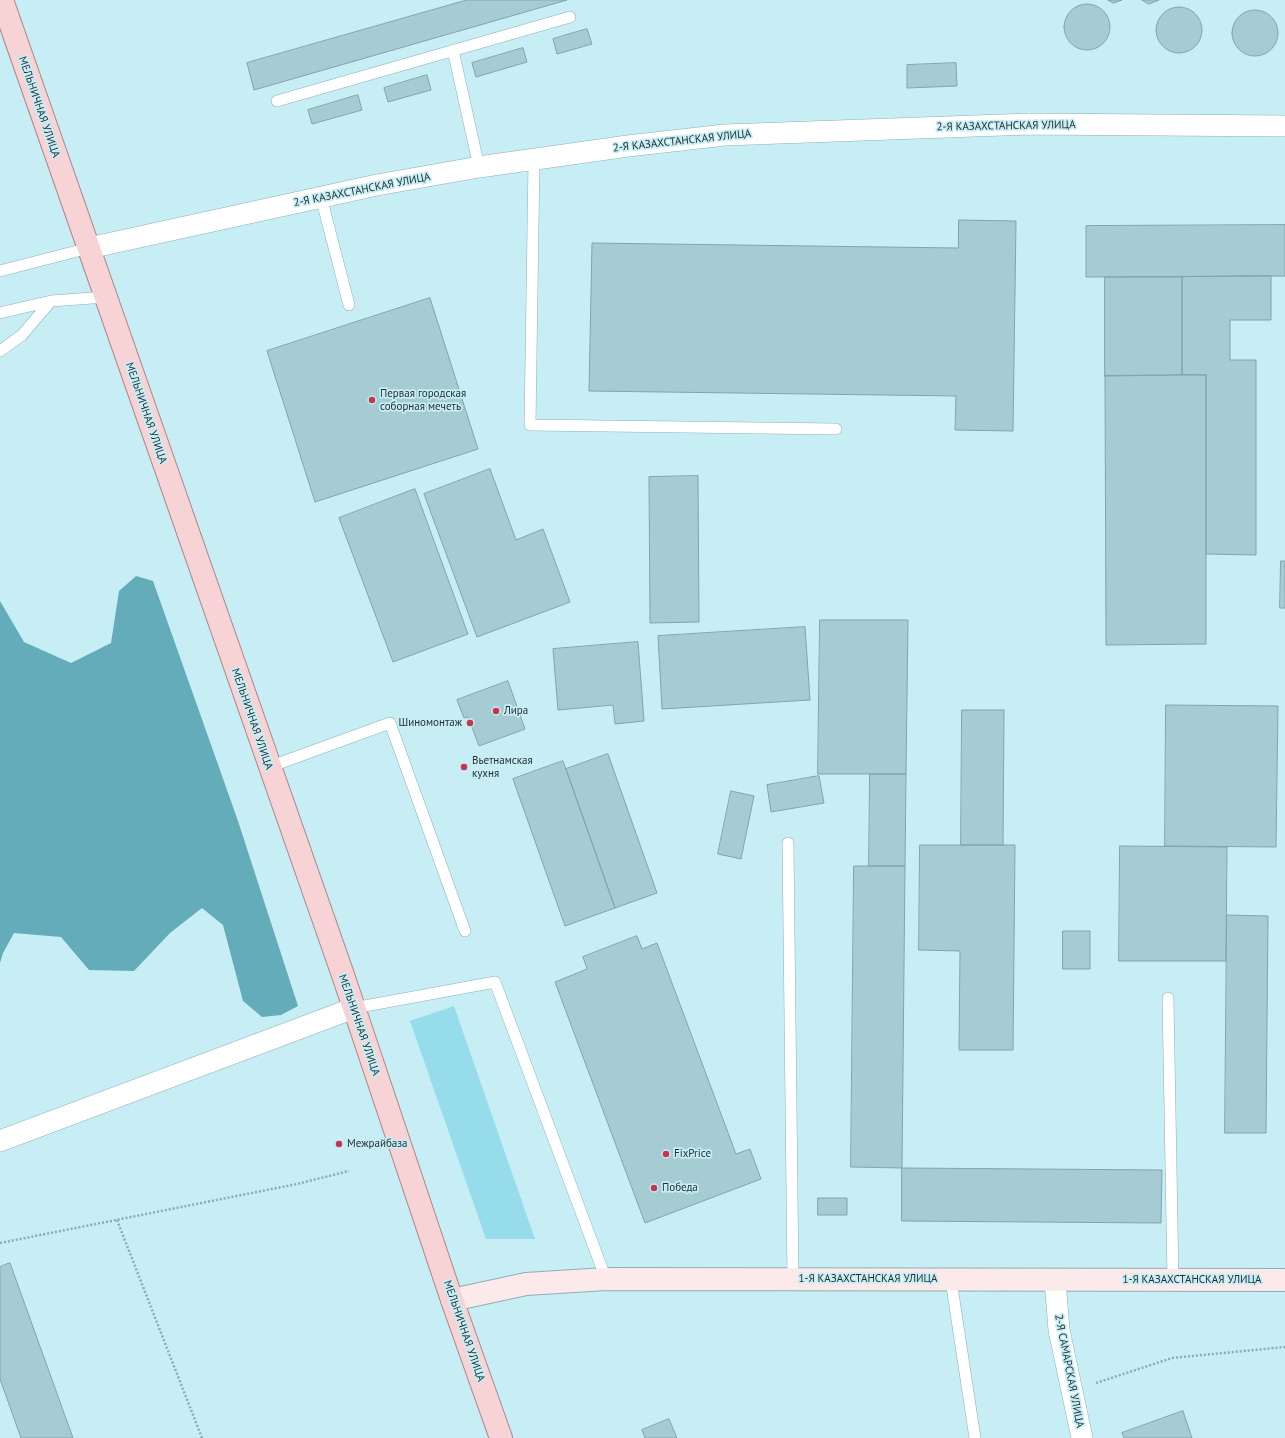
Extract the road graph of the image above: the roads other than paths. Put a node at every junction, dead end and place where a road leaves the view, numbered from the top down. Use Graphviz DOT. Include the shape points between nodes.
graph roads {
  1 [pos="2,0"];
  2 [pos="570,17"];
  3 [pos="453,50"];
  4 [pos="277,101"];
  5 [pos="1285,126"];
  6 [pos="534,160"];
  7 [pos="478,167"];
  8 [pos="321,197"];
  9 [pos="89,248"];
  10 [pos="0,271"];
  11 [pos="106,298"];
  12 [pos="51,301"];
  13 [pos="349,305"];
  14 [pos="0,313"];
  15 [pos="0,351"];
  16 [pos="836,429"];
  17 [pos="269,767"];
  18 [pos="788,843"];
  19 [pos="465,931"];
  20 [pos="1168,998"];
  21 [pos="354,1008"];
  22 [pos="0,1141"];
  23 [pos="606,1279"];
  24 [pos="793,1279"];
  25 [pos="951,1280"];
  26 [pos="1055,1280"];
  27 [pos="1172,1280"];
  28 [pos="1285,1280"];
  29 [pos="452,1300"];
  30 [pos="501,1438"];
  31 [pos="975,1438"];
  32 [pos="1082,1438"];
  1 -- 9 [label="main road, МЕЛЬНИЧНАЯ УЛИЦА"];
  2 -- 3 [label="lane"];
  3 -- 4 [label="lane"];
  3 -- 7 [label="lane"];
  5 -- 6 [label="street, 2-Я КАЗАХСТАНСКАЯ УЛИЦА" via="1030,124 725,135"];
  6 -- 7 [label="street, 2-Я КАЗАХСТАНСКАЯ УЛИЦА"];
  6 -- 16 [label="lane" via="530,425"];
  7 -- 8 [label="street, 2-Я КАЗАХСТАНСКАЯ УЛИЦА"];
  8 -- 9 [label="street, 2-Я КАЗАХСТАНСКАЯ УЛИЦА"];
  8 -- 13 [label="lane"];
  9 -- 10 [label="lane"];
  9 -- 11 [label="main road, МЕЛЬНИЧНАЯ УЛИЦА"];
  11 -- 12 [label="lane"];
  11 -- 17 [label="main road, МЕЛЬНИЧНАЯ УЛИЦА"];
  12 -- 14 [label="lane"];
  12 -- 15 [label="lane" via="22,335"];
  17 -- 19 [label="lane" via="390,723"];
  17 -- 21 [label="main road, МЕЛЬНИЧНАЯ УЛИЦА"];
  18 -- 24 [label="lane"];
  20 -- 27 [label="lane"];
  21 -- 22 [label="street"];
  21 -- 23 [label="lane" via="495,982"];
  21 -- 29 [label="main road, МЕЛЬНИЧНАЯ УЛИЦА"];
  23 -- 24 [label="street, 1-Я КАЗАХСТАНСКАЯ УЛИЦА"];
  23 -- 29 [label="street, 1-Я КАЗАХСТАНСКАЯ УЛИЦА" via="526,1284"];
  24 -- 25 [label="street, 1-Я КАЗАХСТАНСКАЯ УЛИЦА"];
  25 -- 26 [label="street, 1-Я КАЗАХСТАНСКАЯ УЛИЦА"];
  25 -- 31 [label="lane"];
  26 -- 27 [label="street, 1-Я КАЗАХСТАНСКАЯ УЛИЦА"];
  26 -- 32 [label="street, 2-Я САМАРСКАЯ УЛИЦА" via="1059,1330"];
  27 -- 28 [label="street, 1-Я КАЗАХСТАНСКАЯ УЛИЦА"];
  29 -- 30 [label="main road, МЕЛЬНИЧНАЯ УЛИЦА"];
}
